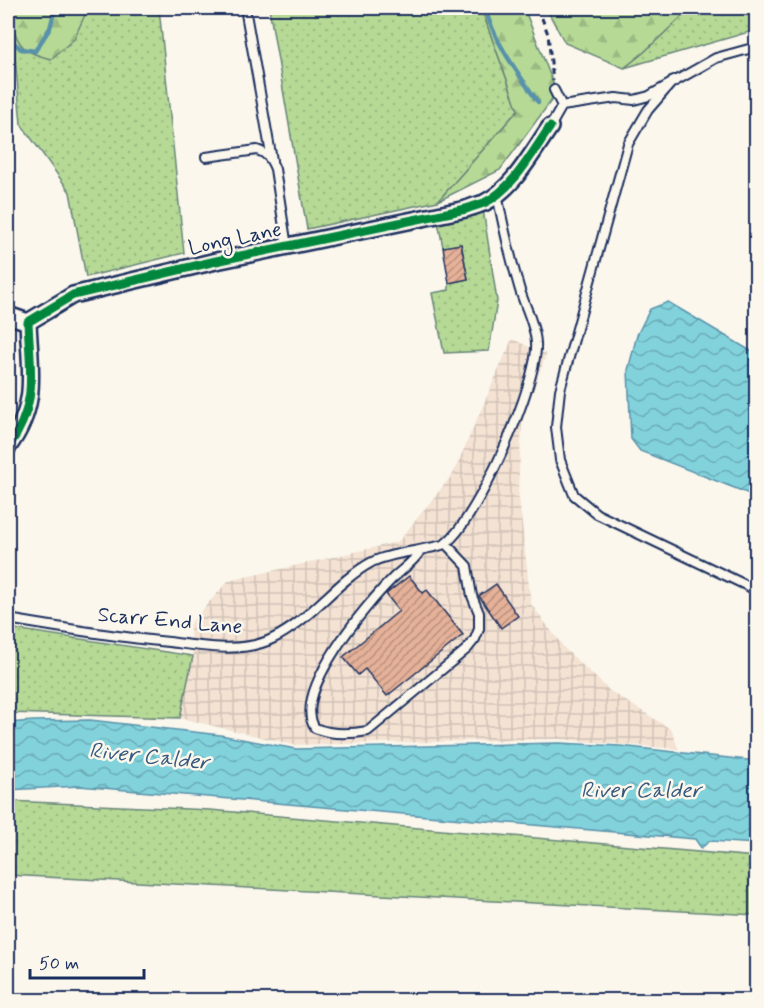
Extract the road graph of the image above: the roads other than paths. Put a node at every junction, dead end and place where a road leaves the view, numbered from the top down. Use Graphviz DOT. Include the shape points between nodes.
graph roads {
  1 [pos="244,8"];
  2 [pos="756,47"];
  3 [pos="674,80"];
  4 [pos="554,90"];
  5 [pos="562,106"];
  6 [pos="550,128"];
  7 [pos="206,157"];
  8 [pos="272,160"];
  9 [pos="497,194"];
  10 [pos="286,247"];
  11 [pos="8,315"];
  12 [pos="28,322"];
  13 [pos="8,447"];
  14 [pos="446,544"];
  15 [pos="421,550"];
  16 [pos="756,590"];
  17 [pos="8,619"];
  1 -- 8 [label="lane"];
  2 -- 3 [label="lane" via="716,58"];
  3 -- 5 [label="lane" via="649,96 634,100 616,98"];
  3 -- 16 [label="lane" via="648,110 628,144 560,390 556,426 560,460 574,495 597,514"];
  4 -- 5 [label="lane"];
  5 -- 6 [label="lane, Long Lane"];
  6 -- 9 [label="street, Long Lane"];
  7 -- 8 [label="lane" via="257,150"];
  8 -- 10 [label="lane"];
  9 -- 10 [label="street, Long Lane" via="466,209"];
  9 -- 14 [label="lane" via="536,342 531,372 502,453 482,492"];
  10 -- 12 [label="street, Long Lane" via="73,295"];
  11 -- 12 [label="street"];
  12 -- 13 [label="street" via="30,397 21,429"];
  14 -- 15 [label="lane, Scarr End Lane"];
  14 -- 15 [label="lane" via="467,566 479,613 475,639 368,731 315,728 310,703 316,683 335,651 370,603"];
  15 -- 17 [label="lane, Scarr End Lane" via="362,568 292,628 246,647 128,638"];
}
